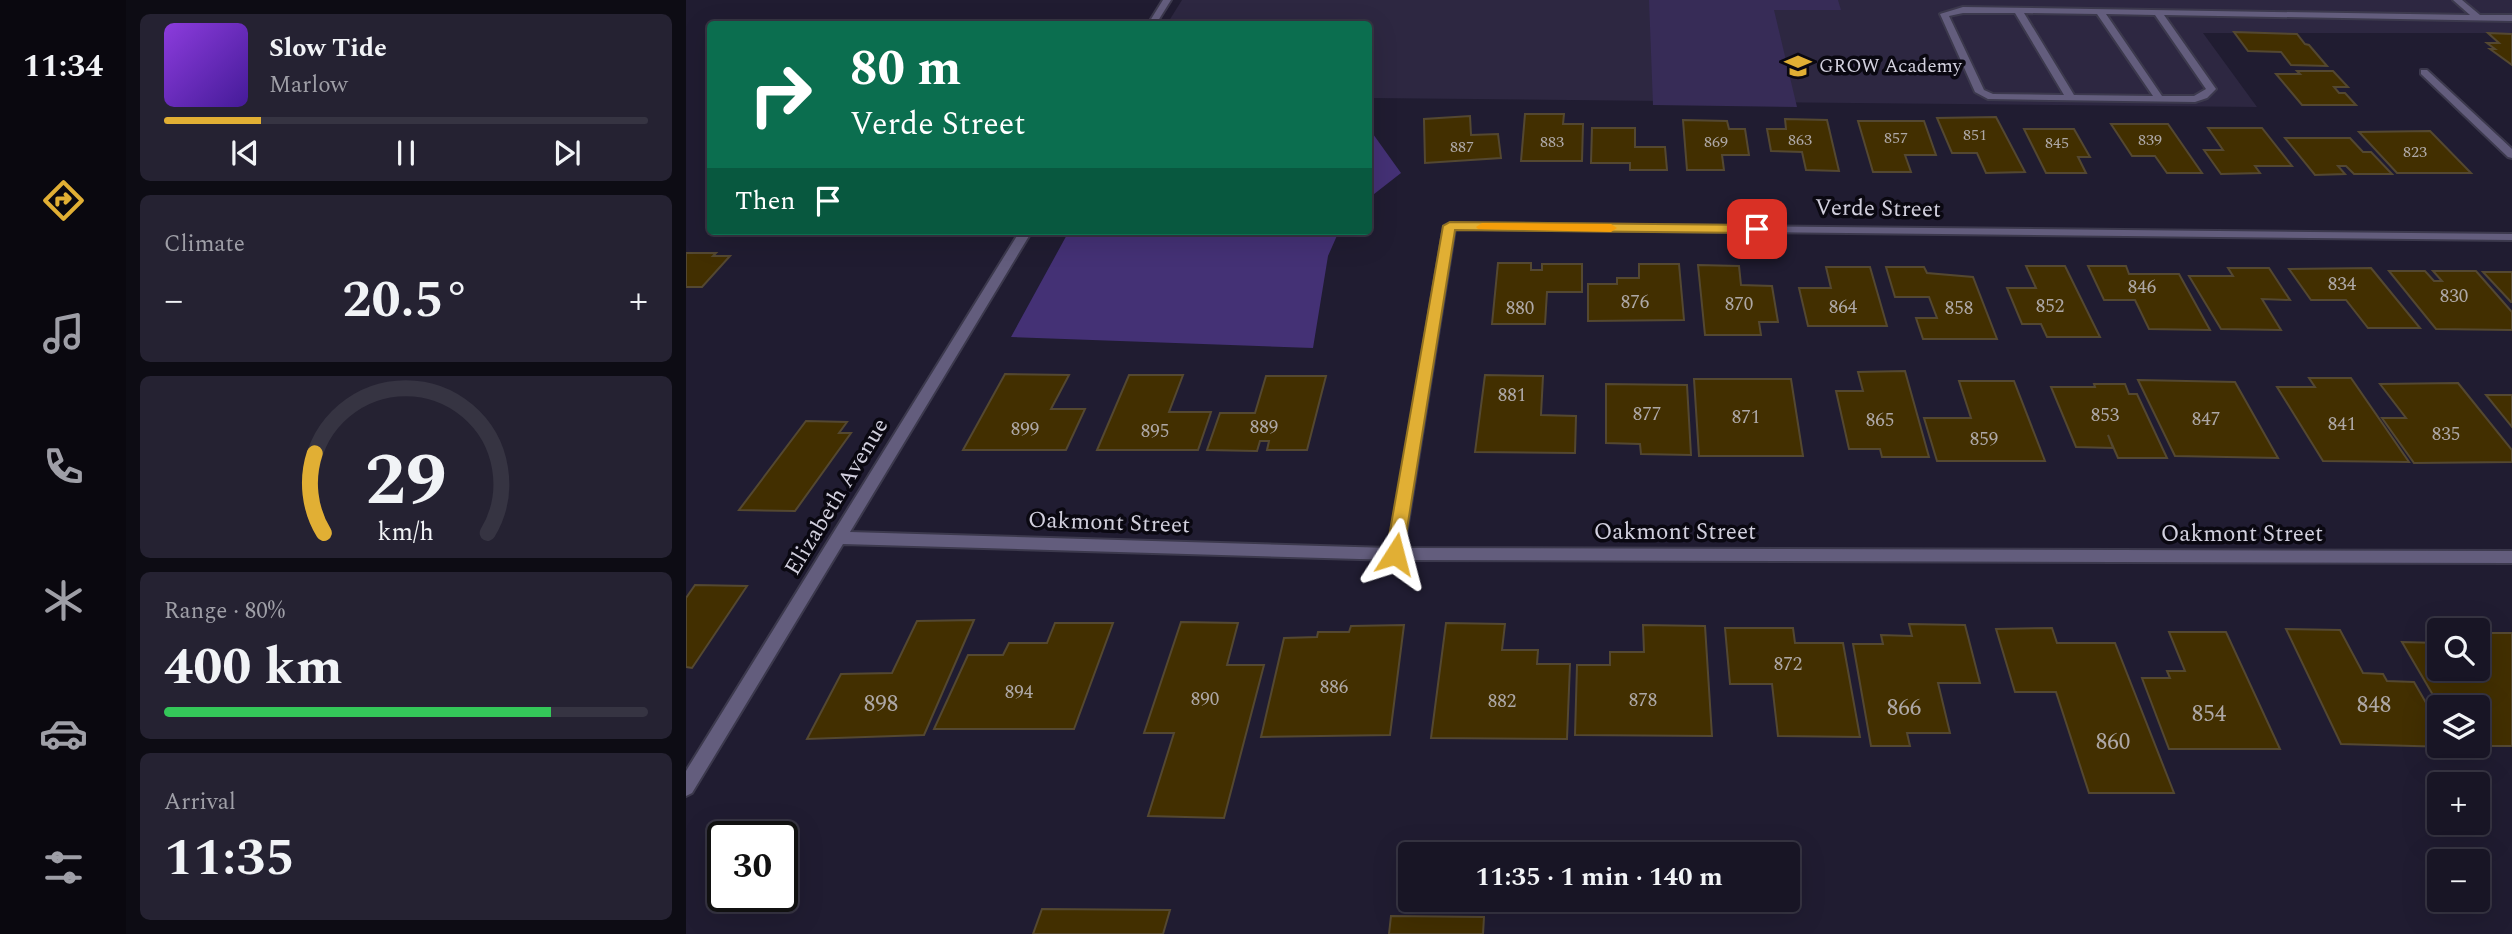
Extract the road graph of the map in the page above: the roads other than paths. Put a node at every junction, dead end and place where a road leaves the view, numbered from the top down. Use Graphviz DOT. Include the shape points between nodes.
graph roads {
  1 [pos="1167,0"];
  2 [pos="2457,0"];
  3 [pos="2018,11"];
  4 [pos="2100,12"];
  5 [pos="2158,12"];
  6 [pos="2478,18"];
  7 [pos="2512,18"];
  8 [pos="1154,21"];
  9 [pos="2424,72"];
  10 [pos="2071,98"];
  11 [pos="2159,99"];
  12 [pos="2512,155"];
  13 [pos="1024,235"];
  14 [pos="2512,237"];
  15 [pos="839,538"];
  16 [pos="1395,554"];
  17 [pos="2512,557"];
  18 [pos="686,787"];
  1 -- 8 [label="street"];
  2 -- 6 [label="street"];
  3 -- 4 [label="street"];
  3 -- 10 [label="street"];
  3 -- 10 [label="street" via="1944,14 1980,92 1998,98"];
  4 -- 5 [label="street"];
  4 -- 11 [label="street"];
  5 -- 6 [label="street"];
  5 -- 11 [label="street" via="2211,89 2195,99"];
  6 -- 7 [label="street"];
  9 -- 12 [label="street"];
  10 -- 11 [label="street"];
  13 -- 15 [label="street, Elizabeth Avenue"];
  14 -- 16 [label="street, Verde Street" via="1450,226"];
  15 -- 16 [label="street, Oakmont Street"];
  15 -- 18 [label="street, Elizabeth Avenue"];
  16 -- 17 [label="street, Oakmont Street"];
}
